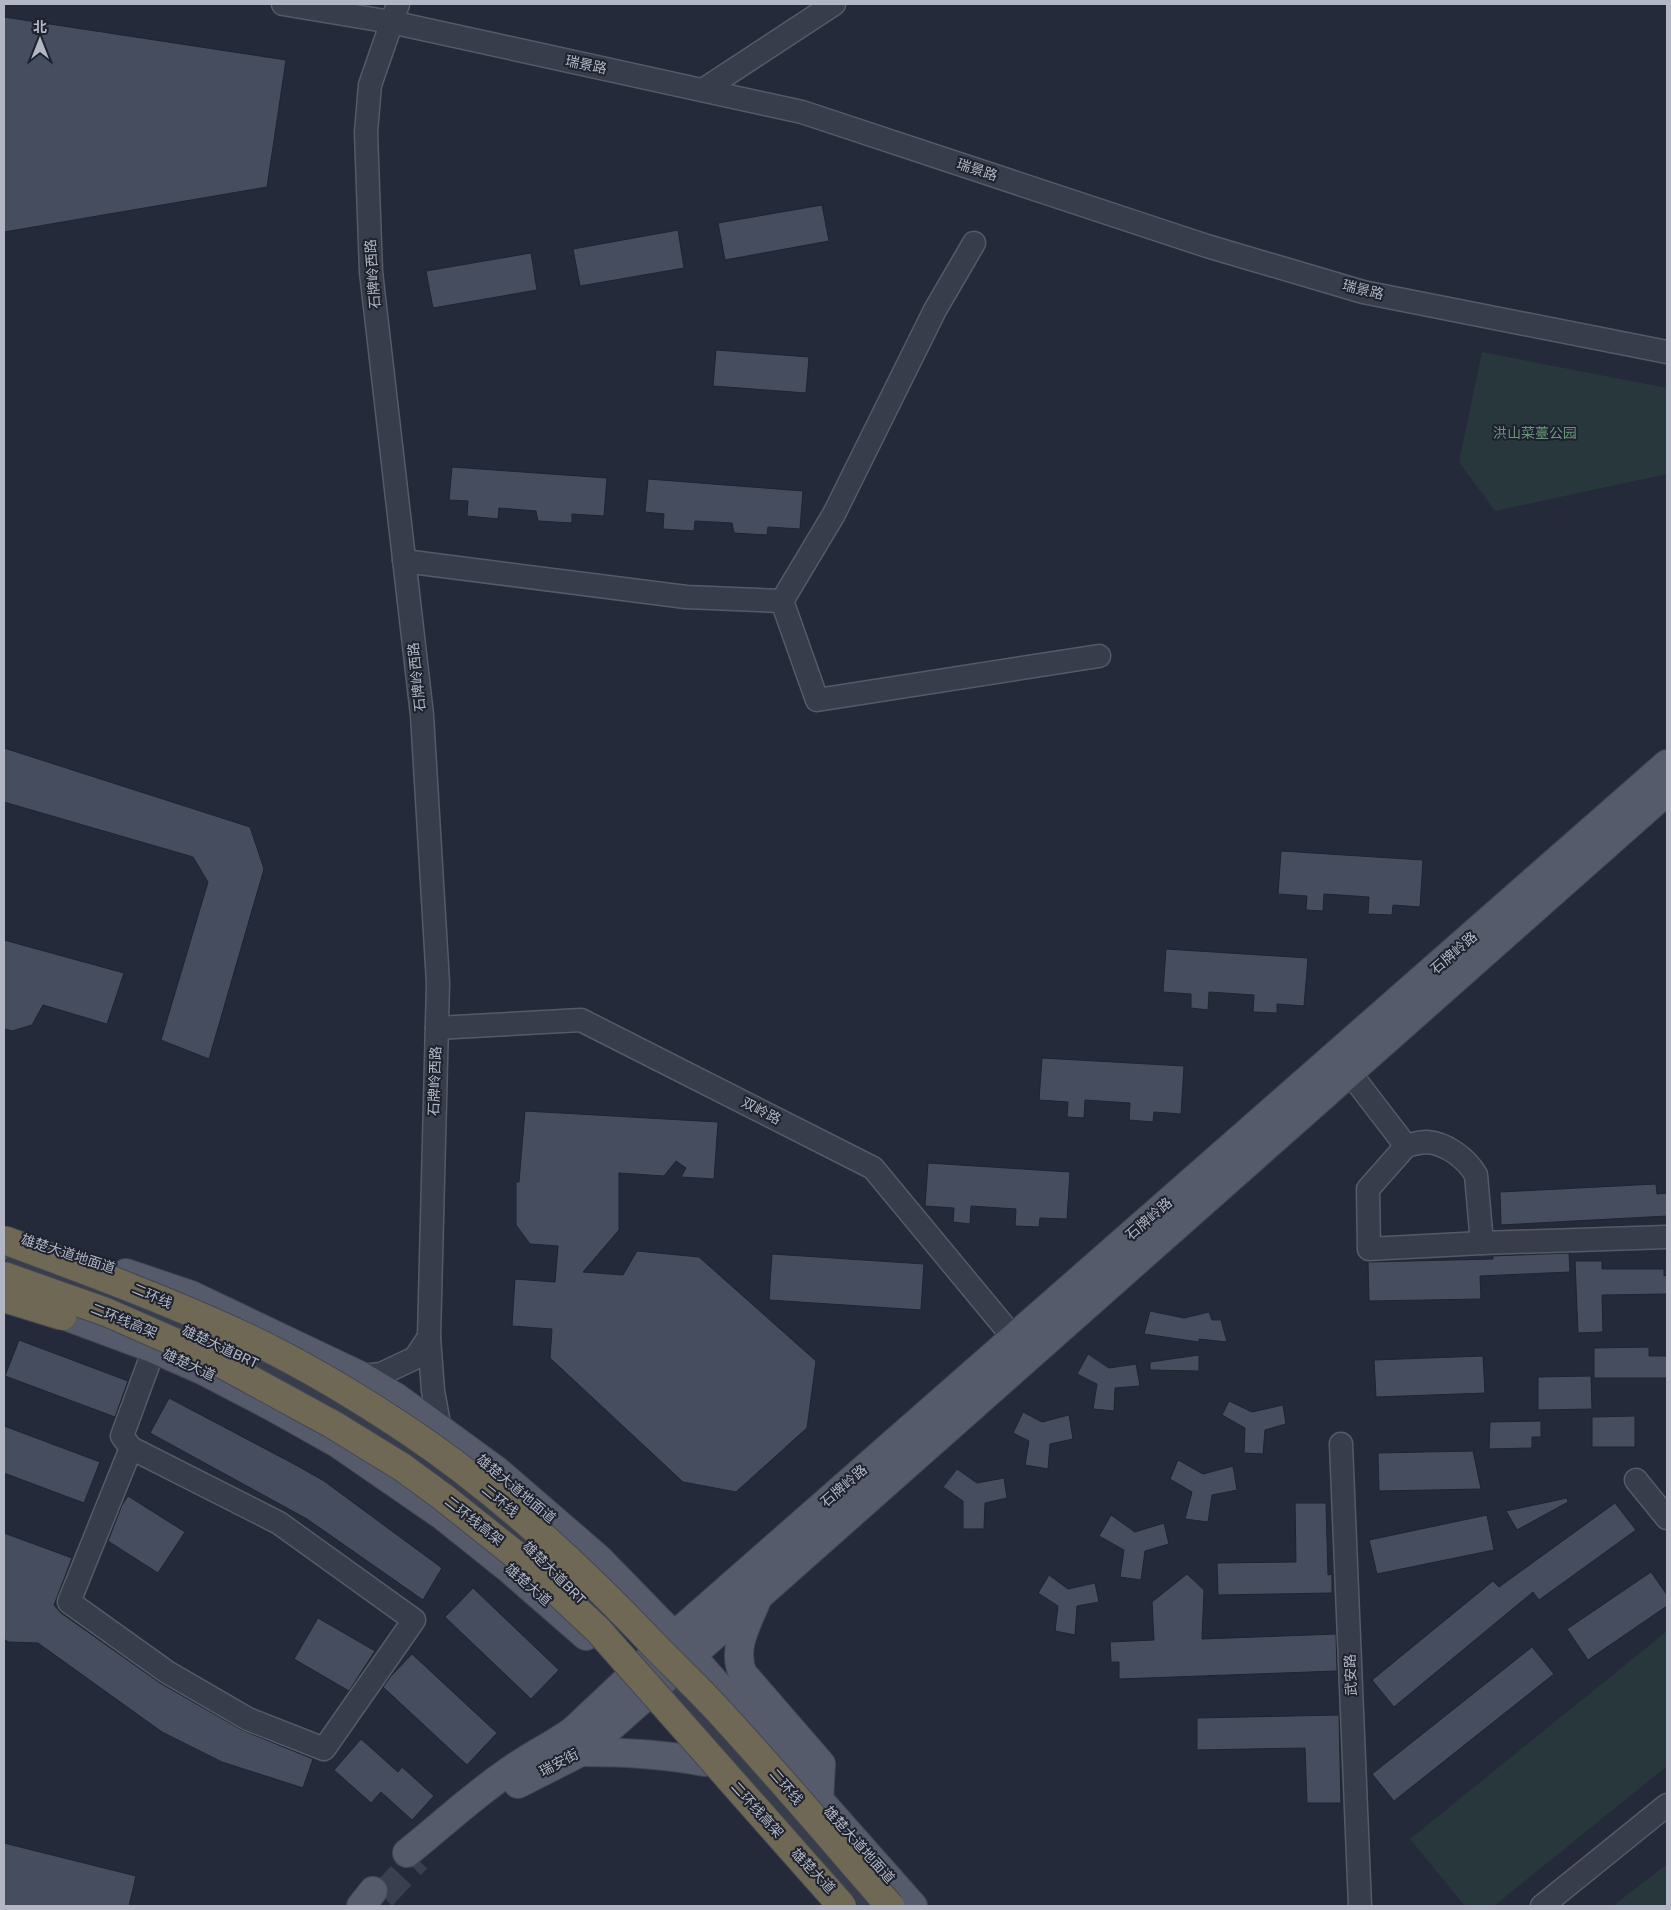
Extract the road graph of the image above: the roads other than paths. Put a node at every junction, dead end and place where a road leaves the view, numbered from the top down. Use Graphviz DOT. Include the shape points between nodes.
graph roads {
  1 [pos="282,4"];
  2 [pos="834,4"];
  3 [pos="394,13"];
  4 [pos="703,90"];
  5 [pos="974,243"];
  6 [pos="1667,352"];
  7 [pos="404,561"];
  8 [pos="782,602"];
  9 [pos="1099,656"];
  10 [pos="1667,764"];
  11 [pos="1667,791"];
  12 [pos="437,1028"];
  13 [pos="1342,1064"];
  14 [pos="1406,1146"];
  15 [pos="4,1233"];
  16 [pos="1667,1238"];
  17 [pos="4,1240"];
  18 [pos="1482,1243"];
  19 [pos="4,1263"];
  20 [pos="4,1276"];
  21 [pos="4,1296"];
  22 [pos="429,1337"];
  23 [pos="1013,1337"];
  24 [pos="154,1349"];
  25 [pos="361,1376"];
  26 [pos="440,1429"];
  27 [pos="1341,1444"];
  28 [pos="131,1448"];
  29 [pos="1636,1480"];
  30 [pos="1667,1518"];
  31 [pos="758,1597"];
  32 [pos="682,1646"];
  33 [pos="651,1685"];
  34 [pos="581,1752"];
  35 [pos="706,1762"];
  36 [pos="819,1800"];
  37 [pos="1667,1805"];
  38 [pos="842,1906"];
  39 [pos="847,1906"];
  40 [pos="867,1906"];
  41 [pos="890,1906"];
  42 [pos="913,1906"];
  43 [pos="1360,1906"];
  44 [pos="1542,1906"];
  1 -- 3 [label="street, 瑞景路"];
  2 -- 4 [label="street"];
  3 -- 4 [label="street, 瑞景路"];
  3 -- 7 [label="street, 石牌岭西路" via="370,85 366,132 371,272"];
  4 -- 6 [label="street, 瑞景路" via="802,112 1207,246 1363,292"];
  5 -- 8 [label="street" via="935,310 834,514"];
  7 -- 8 [label="street" via="686,597"];
  7 -- 12 [label="street, 石牌岭西路" via="422,715 438,983"];
  8 -- 9 [label="street" via="817,700"];
  10 -- 13 [label="main road, 石牌岭路"];
  11 -- 13 [label="main road, 石牌岭路"];
  12 -- 22 [label="street, 石牌岭西路"];
  12 -- 23 [label="street, 双岭路" via="581,1020 874,1168"];
  13 -- 14 [label="street"];
  13 -- 23 [label="main road, 石牌岭路"];
  13 -- 31 [label="main road, 石牌岭路"];
  14 -- 18 [label="street" via="1424,1142 1438,1144 1471,1166 1476,1175"];
  14 -- 18 [label="street" via="1368,1189 1369,1249"];
  15 -- 25 [label="main road, 雄楚大道地面道" via="191,1295"];
  16 -- 18 [label="street"];
  17 -- 41 [label="highway, 二环线, bridge" via="142,1291 248,1338 408,1430 453,1462 540,1534 621,1610 725,1718"];
  19 -- 33 [label="street, 雄楚大道BRT" via="82,1287 210,1341 291,1380 409,1451 509,1528"];
  20 -- 33 [label="highway, 二环线高架, bridge" via="106,1312 211,1358 332,1424 402,1467 488,1532 565,1598"];
  21 -- 24 [label="main road, 雄楚大道"];
  21 -- 33 [label="highway, bridge" via="188,1363 342,1445 403,1484 517,1575 617,1669"];
  22 -- 25 [label="street" via="415,1358 381,1374"];
  22 -- 26 [label="street, 石牌岭西路"];
  23 -- 32 [label="main road, 石牌岭路"];
  24 -- 28 [label="street" via="122,1436"];
  24 -- 33 [label="main road, 雄楚大道" via="204,1371 337,1443 443,1516"];
  25 -- 26 [label="main road, 雄楚大道地面道"];
  26 -- 32 [label="main road, 雄楚大道地面道" via="496,1470 598,1558"];
  27 -- 43 [label="street, 武安路"];
  28 -- 28 [label="street" via="279,1523 414,1620 324,1749 248,1719 167,1672 69,1602"];
  29 -- 30 [label="street"];
  31 -- 32 [label="main road, 石牌岭路"];
  31 -- 36 [label="main road" via="741,1641 738,1664 742,1674 820,1764"];
  32 -- 33 [label="main road, 石牌岭路"];
  32 -- 36 [label="main road, 雄楚大道地面道"];
  33 -- 34 [label="main road, 瑞安街"];
  33 -- 34 [label="main road, 瑞安街" via="516,1766 489,1786 412,1856 515,1785"];
  33 -- 35 [label="main road, 雄楚大道"];
  33 -- 38 [label="highway, 二环线高架, bridge"];
  33 -- 40 [label="street, 雄楚大道BRT"];
  34 -- 35 [label="main road" via="637,1752"];
  35 -- 39 [label="main road, 雄楚大道"];
  36 -- 42 [label="main road, 雄楚大道地面道"];
  37 -- 44 [label="street"];
}
